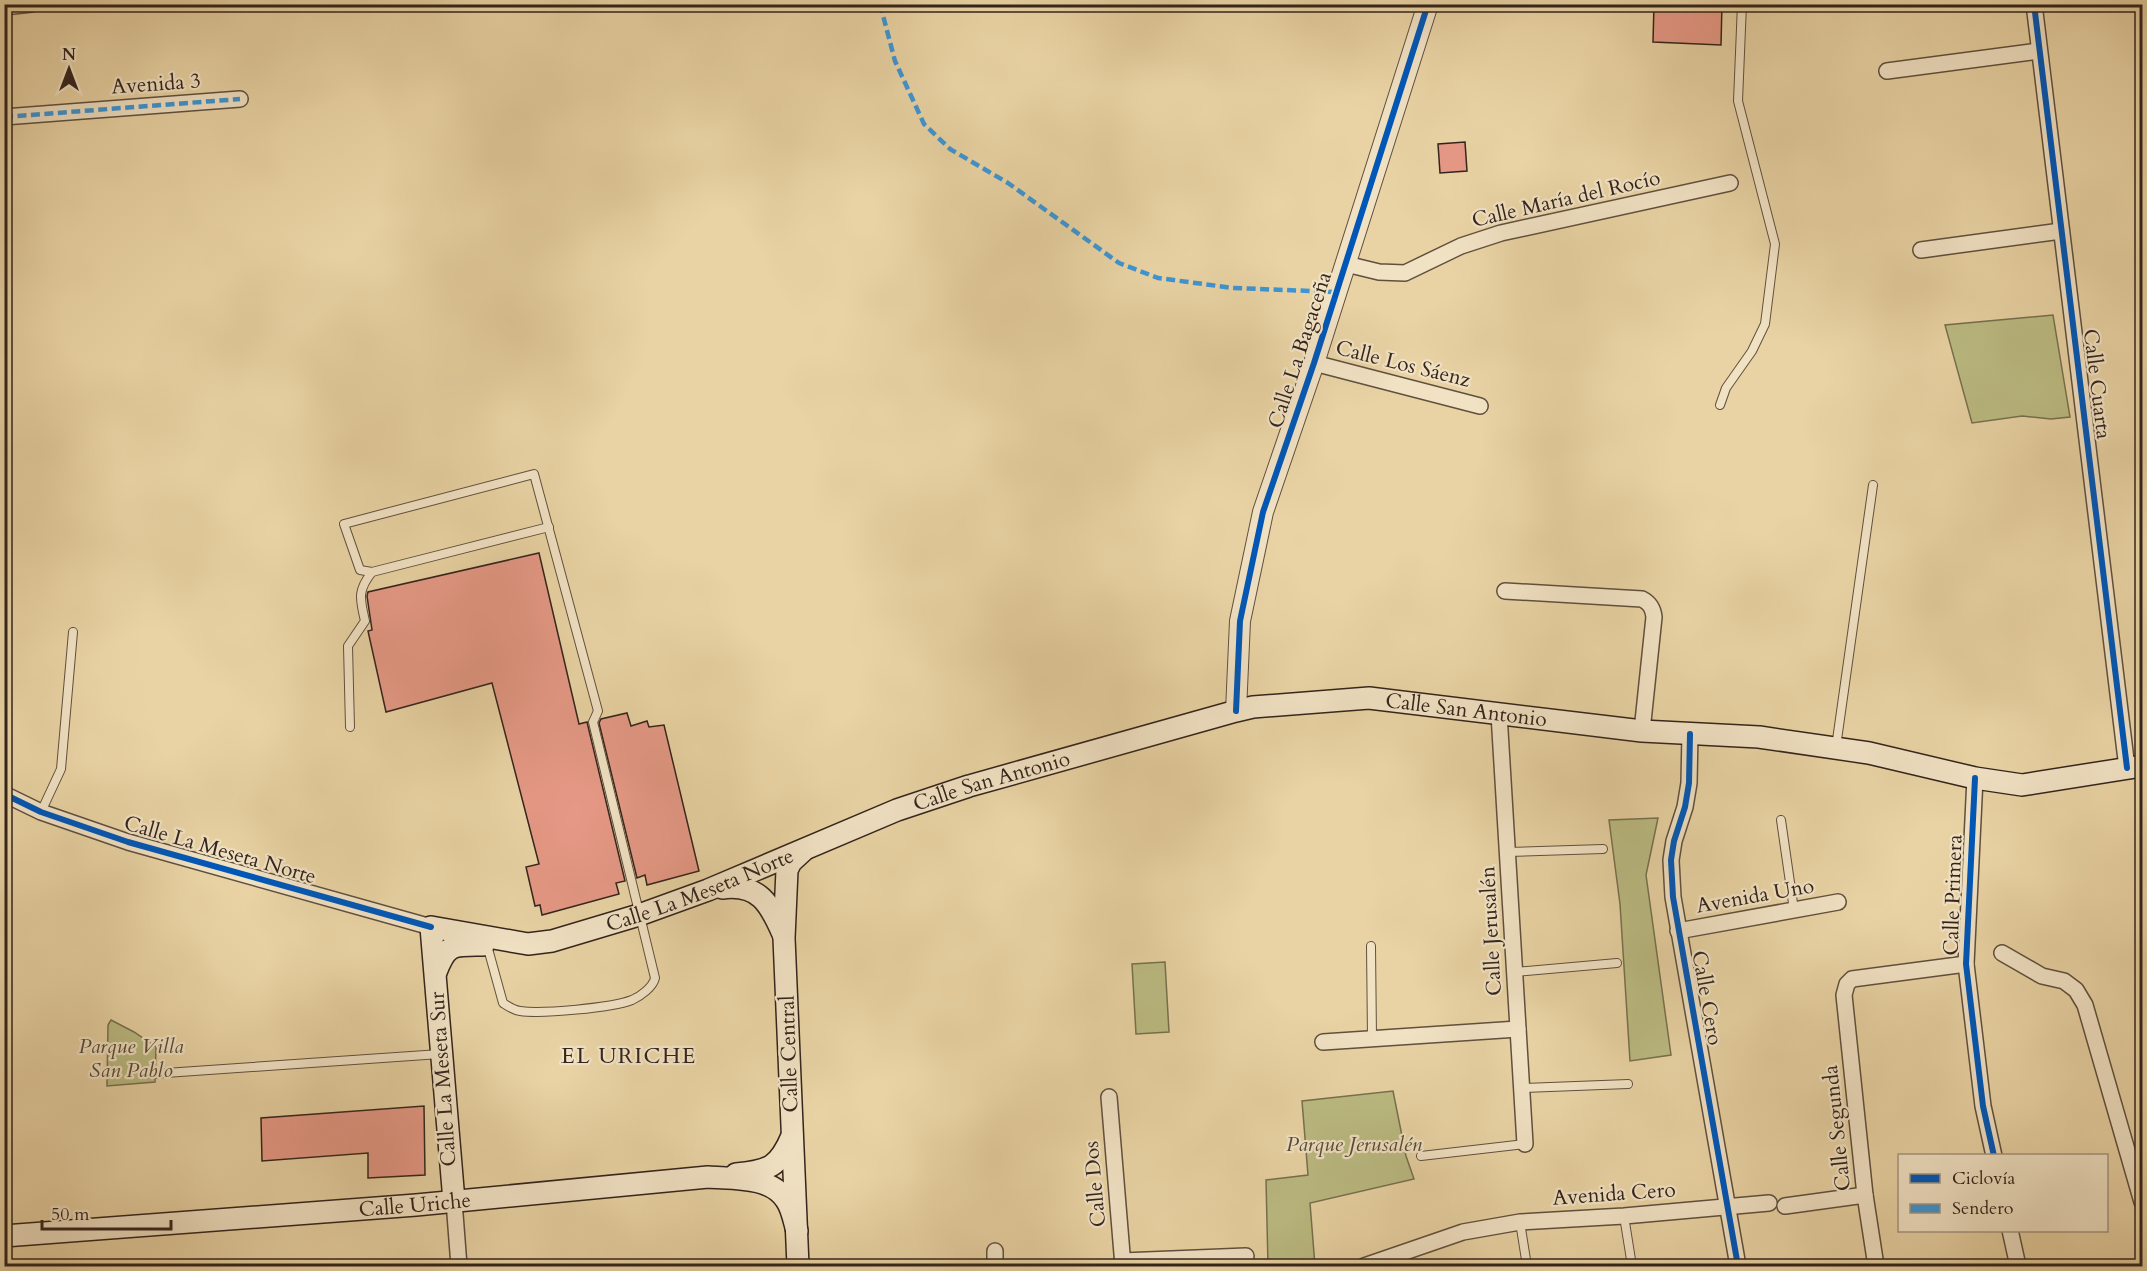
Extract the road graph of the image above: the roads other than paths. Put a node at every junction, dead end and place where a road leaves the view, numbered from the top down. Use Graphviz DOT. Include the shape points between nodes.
graph roads {
  1 [pos="31,4"];
  2 [pos="1428,4"];
  3 [pos="1742,4"];
  4 [pos="2034,4"];
  5 [pos="4,7"];
  6 [pos="2039,51"];
  7 [pos="1887,71"];
  8 [pos="240,99"];
  9 [pos="4,117"];
  10 [pos="1730,183"];
  11 [pos="2061,231"];
  12 [pos="1921,250"];
  13 [pos="1346,264"];
  14 [pos="1314,363"];
  15 [pos="1720,405"];
  16 [pos="1480,406"];
  17 [pos="1873,485"];
  18 [pos="549,527"];
  19 [pos="372,572"];
  20 [pos="1505,591"];
  21 [pos="73,632"];
  22 [pos="1236,711"];
  23 [pos="1499,714"];
  24 [pos="350,727"];
  25 [pos="1642,731"];
  26 [pos="1690,734"];
  27 [pos="1836,747"];
  28 [pos="2135,767"];
  29 [pos="1975,778"];
  30 [pos="4,794"];
  31 [pos="41,812"];
  32 [pos="1781,820"];
  33 [pos="805,849"];
  34 [pos="1603,849"];
  35 [pos="1507,852"];
  36 [pos="708,890"];
  37 [pos="1838,902"];
  38 [pos="1794,910"];
  39 [pos="639,915"];
  40 [pos="431,927"];
  41 [pos="1678,931"];
  42 [pos="784,938"];
  43 [pos="528,944"];
  44 [pos="486,945"];
  45 [pos="1371,946"];
  46 [pos="2002,953"];
  47 [pos="1617,963"];
  48 [pos="1966,964"];
  49 [pos="436,972"];
  50 [pos="1515,972"];
  51 [pos="1518,1029"];
  52 [pos="1372,1038"];
  53 [pos="1323,1042"];
  54 [pos="441,1054"];
  55 [pos="151,1074"];
  56 [pos="1628,1084"];
  57 [pos="1522,1088"];
  58 [pos="1109,1097"];
  59 [pos="792,1135"];
  60 [pos="1525,1144"];
  61 [pos="1994,1154"];
  62 [pos="1421,1156"];
  63 [pos="450,1174"];
  64 [pos="708,1177"];
  65 [pos="1865,1195"];
  66 [pos="484,1197"];
  67 [pos="454,1201"];
  68 [pos="2142,1202"];
  69 [pos="1769,1203"];
  70 [pos="1727,1206"];
  71 [pos="1785,1206"];
  72 [pos="1624,1216"];
  73 [pos="1520,1222"];
  74 [pos="797,1231"];
  75 [pos="2010,1232"];
  76 [pos="4,1236"];
  77 [pos="1246,1256"];
  78 [pos="1123,1264"];
  79 [pos="459,1266"];
  80 [pos="798,1266"];
  81 [pos="1364,1266"];
  82 [pos="1527,1266"];
  83 [pos="1632,1266"];
  84 [pos="1738,1266"];
  85 [pos="1876,1266"];
  86 [pos="2018,1266"];
  1 -- 5 [label="street"];
  2 -- 13 [label="street, Calle La Bagaceña"];
  3 -- 15 [label="lane" via="1738,101 1775,244 1765,324 1726,388"];
  4 -- 6 [label="street, Calle Cuarta"];
  6 -- 7 [label="street"];
  6 -- 11 [label="street, Calle Cuarta"];
  8 -- 9 [label="street, Avenida 3"];
  10 -- 13 [label="street, Calle María del Rocío" via="1501,233 1461,246 1405,273"];
  11 -- 12 [label="street"];
  11 -- 28 [label="street, Calle Cuarta"];
  13 -- 14 [label="street, Calle La Bagaceña"];
  14 -- 16 [label="street, Calle Los Sáenz"];
  14 -- 22 [label="street, Calle La Bagaceña" via="1263,512 1251,562 1240,621"];
  17 -- 27 [label="lane"];
  18 -- 19 [label="lane"];
  18 -- 19 [label="lane" via="534,474 344,524 360,570"];
  18 -- 39 [label="lane" via="598,711 593,722"];
  19 -- 24 [label="lane" via="359,596 365,621 348,646"];
  20 -- 25 [label="street" via="1649,602 1654,617"];
  21 -- 31 [label="lane" via="61,769"];
  22 -- 23 [label="main road, Calle San Antonio" via="1369,698"];
  22 -- 33 [label="main road, Calle San Antonio" via="959,789"];
  23 -- 25 [label="main road, Calle San Antonio"];
  23 -- 35 [label="street, Calle Jerusalén"];
  25 -- 26 [label="main road, Calle San Antonio"];
  26 -- 27 [label="main road, Calle San Antonio" via="1759,737"];
  26 -- 41 [label="street, Calle Cero" via="1689,783 1671,860"];
  27 -- 29 [label="main road, Calle San Antonio"];
  28 -- 29 [label="main road, Calle San Antonio" via="2022,784"];
  29 -- 48 [label="street, Calle Primera"];
  30 -- 31 [label="street, Calle La Meseta Norte"];
  31 -- 40 [label="street, Calle La Meseta Norte" via="128,842"];
  32 -- 38 [label="lane"];
  33 -- 36 [label="main road, Calle La Meseta Norte"];
  33 -- 42 [label="main road, Calle Central" via="787,870"];
  34 -- 35 [label="lane"];
  35 -- 50 [label="street, Calle Jerusalén"];
  36 -- 39 [label="main road, Calle La Meseta Norte"];
  36 -- 42 [label="main road" via="750,889 771,910"];
  37 -- 38 [label="street, Avenida Uno"];
  38 -- 41 [label="street, Avenida Uno"];
  39 -- 43 [label="main road, Calle La Meseta Norte" via="552,941"];
  39 -- 44 [label="lane" via="655,978 634,999 611,1005 556,1011 510,1008 503,1003"];
  40 -- 43 [label="main road, Calle La Meseta Norte"];
  40 -- 49 [label="main road, Calle La Meseta Sur"];
  41 -- 70 [label="street, Calle Cero"];
  42 -- 59 [label="main road, Calle Central"];
  43 -- 44 [label="main road"];
  44 -- 49 [label="main road" via="448,949"];
  45 -- 52 [label="lane"];
  46 -- 68 [label="street" via="2042,976 2064,981 2076,990 2085,1005"];
  47 -- 50 [label="lane"];
  48 -- 61 [label="street, Calle Primera" via="1983,1106"];
  48 -- 65 [label="street, Calle Segunda" via="1852,979 1847,984 1844,995"];
  49 -- 54 [label="main road, Calle La Meseta Sur"];
  50 -- 51 [label="street, Calle Jerusalén"];
  51 -- 52 [label="street"];
  51 -- 57 [label="street, Calle Jerusalén"];
  52 -- 53 [label="street"];
  54 -- 55 [label="lane"];
  54 -- 63 [label="main road, Calle La Meseta Sur"];
  56 -- 57 [label="lane"];
  57 -- 60 [label="street, Calle Jerusalén"];
  58 -- 78 [label="street, Calle Dos"];
  59 -- 64 [label="main road" via="783,1156 765,1168"];
  59 -- 74 [label="main road, Calle Central"];
  60 -- 62 [label="lane"];
  63 -- 66 [label="main road" via="458,1190"];
  63 -- 67 [label="main road, Calle La Meseta Sur"];
  64 -- 66 [label="main road, Calle Uriche"];
  64 -- 74 [label="main road, Calle Uriche" via="746,1180 777,1189 787,1201"];
  65 -- 71 [label="street"];
  65 -- 85 [label="street, Calle Segunda"];
  66 -- 67 [label="main road, Calle Uriche"];
  67 -- 76 [label="main road, Calle Uriche"];
  67 -- 79 [label="street, Calle La Meseta Sur"];
  69 -- 70 [label="street, Avenida Cero"];
  70 -- 72 [label="street, Avenida Cero"];
  70 -- 84 [label="street, Calle Cero"];
  72 -- 73 [label="street, Avenida Cero"];
  72 -- 83 [label="lane"];
  73 -- 81 [label="street, Avenida Cero" via="1463,1232"];
  73 -- 82 [label="lane"];
  74 -- 80 [label="main road, Calle Central"];
  75 -- 86 [label="street"];
  77 -- 78 [label="street"];
}
